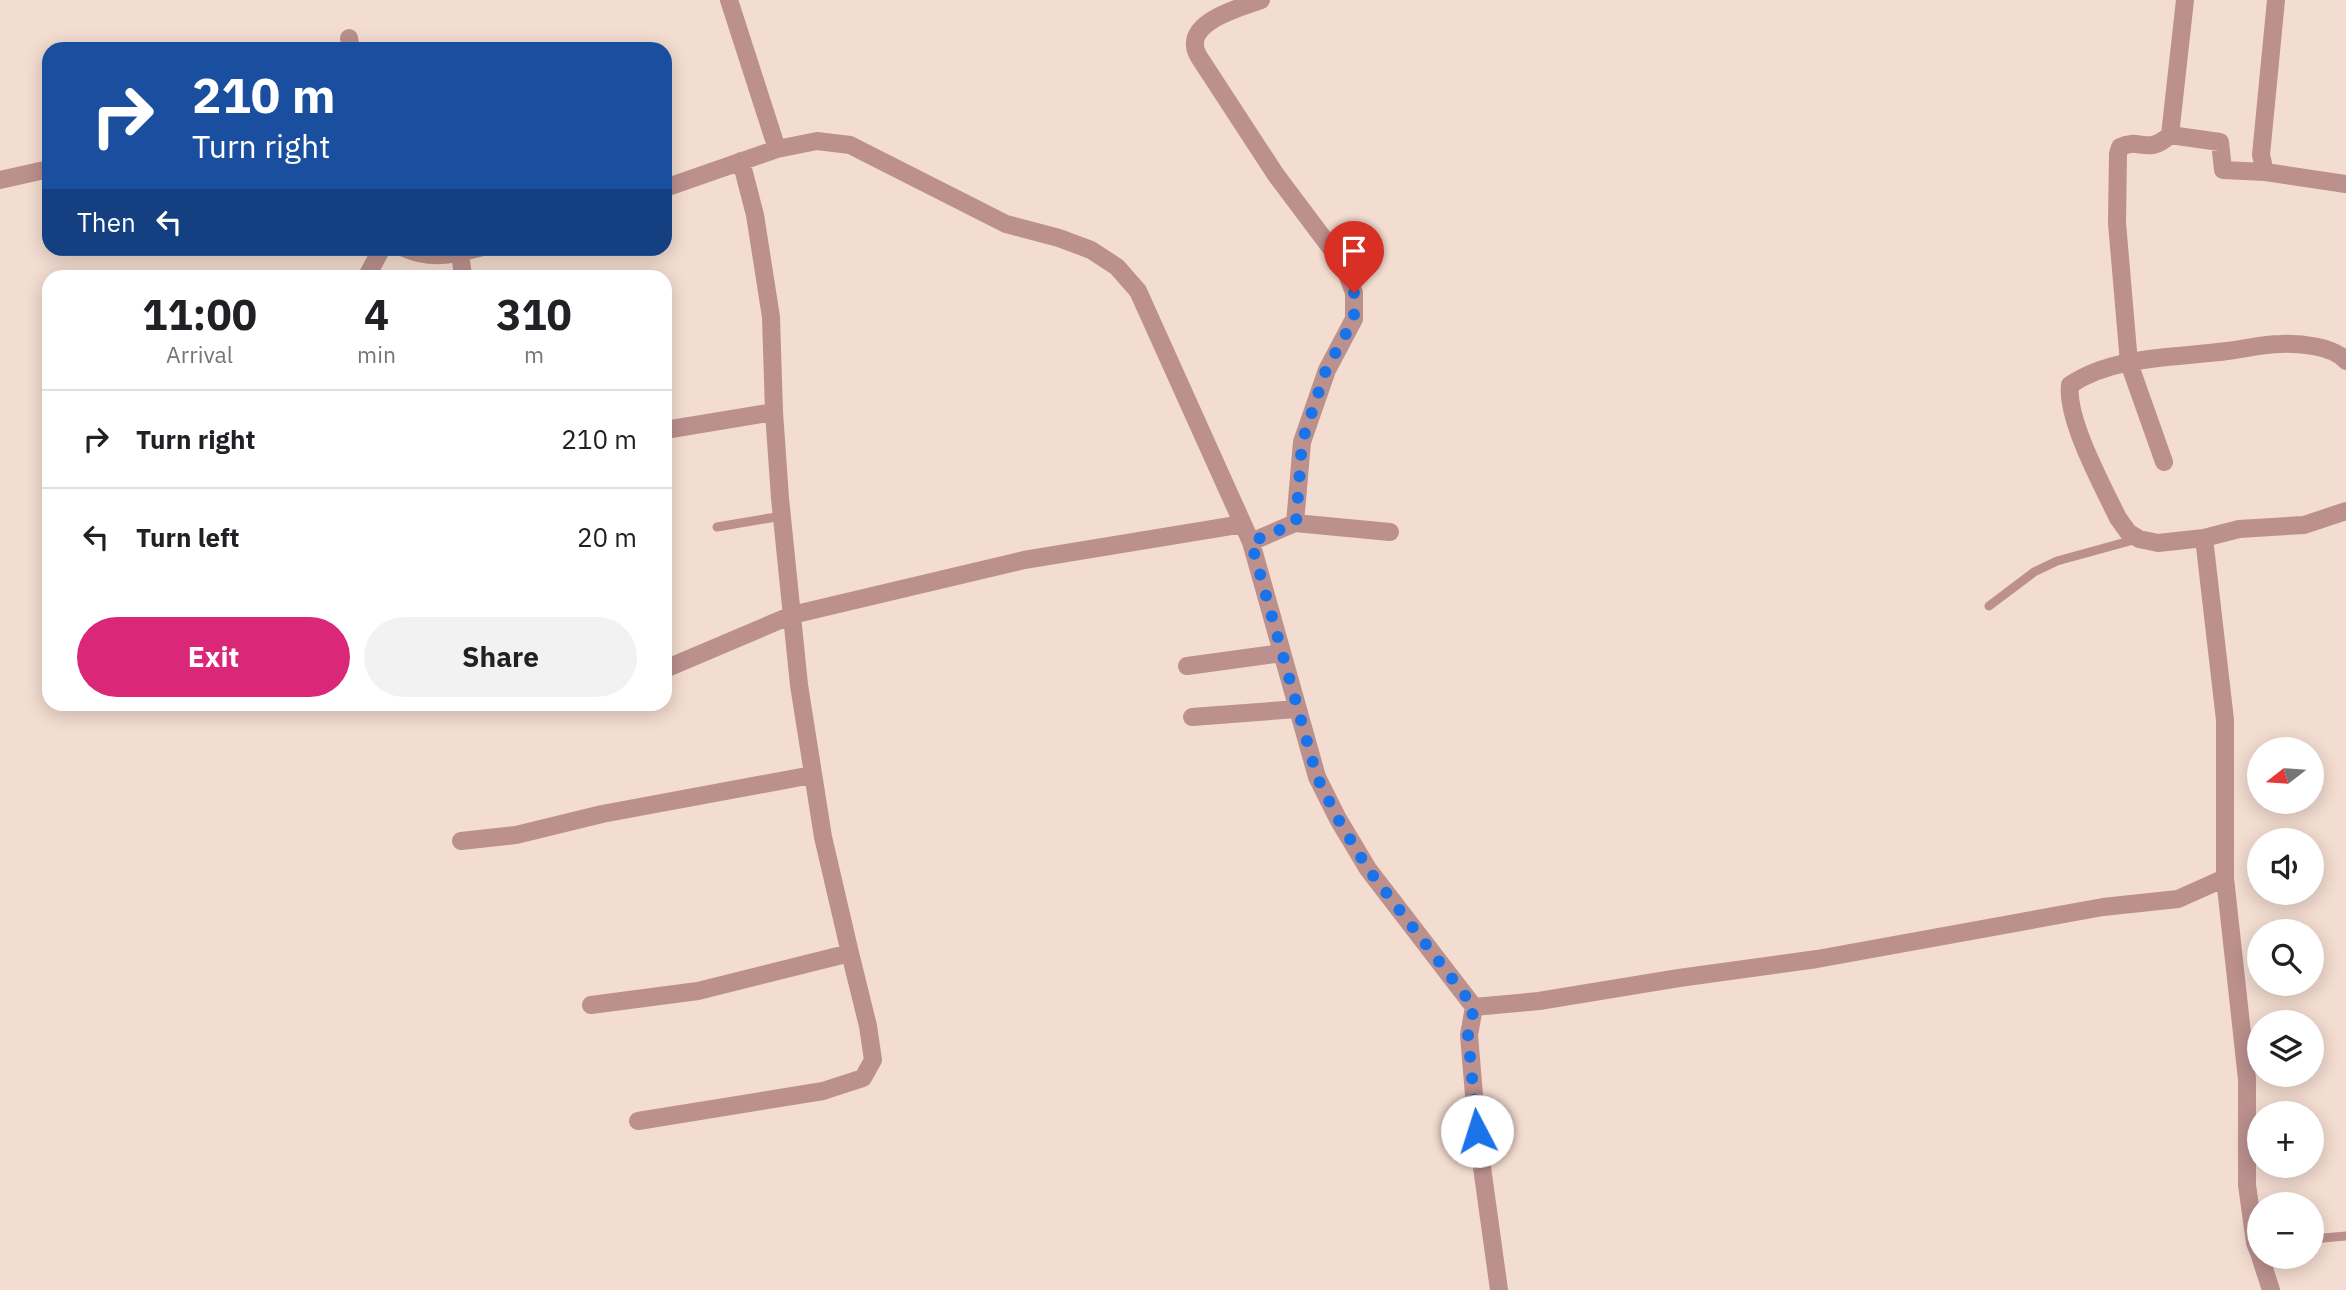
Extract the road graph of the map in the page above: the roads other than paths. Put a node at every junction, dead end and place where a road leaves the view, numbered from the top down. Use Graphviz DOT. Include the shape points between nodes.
graph roads {
  1 [pos="729,0"];
  2 [pos="1261,0"];
  3 [pos="2185,0"];
  4 [pos="2276,0"];
  5 [pos="2170,135"];
  6 [pos="777,149"];
  7 [pos="741,162"];
  8 [pos="42,171"];
  9 [pos="2265,172"];
  10 [pos="0,180"];
  11 [pos="2346,184"];
  12 [pos="672,186"];
  13 [pos="2346,361"];
  14 [pos="2129,363"];
  15 [pos="774,412"];
  16 [pos="672,429"];
  17 [pos="2164,462"];
  18 [pos="2346,511"];
  19 [pos="782,516"];
  20 [pos="1296,523"];
  21 [pos="1242,524"];
  22 [pos="717,527"];
  23 [pos="1390,532"];
  24 [pos="2204,538"];
  25 [pos="2139,539"];
  26 [pos="1251,542"];
  27 [pos="1989,606"];
  28 [pos="792,615"];
  29 [pos="1282,653"];
  30 [pos="672,666"];
  31 [pos="1187,666"];
  32 [pos="1297,709"];
  33 [pos="1192,717"];
  34 [pos="812,775"];
  35 [pos="461,841"];
  36 [pos="2225,878"];
  37 [pos="850,953"];
  38 [pos="591,1005"];
  39 [pos="1474,1007"];
  40 [pos="638,1121"];
  41 [pos="2248,1192"];
  42 [pos="2346,1236"];
  43 [pos="2324,1237"];
  44 [pos="2264,1269"];
  45 [pos="1499,1290"];
  46 [pos="2270,1290"];
  1 -- 6 [label="street"];
  2 -- 20 [label="street" via="1213,19 1198,32 1194,45 1276,175 1334,251 1346,271 1355,306 1354,319 1326,370 1302,442"];
  3 -- 5 [label="street"];
  4 -- 9 [label="street" via="2261,155"];
  5 -- 9 [label="street" via="2220,142 2223,170"];
  5 -- 14 [label="street" via="2156,146 2126,144 2118,155 2118,234"];
  6 -- 7 [label="street"];
  6 -- 21 [label="street" via="817,141 850,145 1006,224 1091,250 1117,267 1139,290"];
  7 -- 12 [label="street"];
  7 -- 15 [label="street" via="755,215 771,317"];
  8 -- 10 [label="street"];
  9 -- 11 [label="street"];
  13 -- 14 [label="street" via="2340,353 2325,348 2281,343"];
  14 -- 17 [label="street"];
  14 -- 25 [label="street" via="2079,379 2070,385 2069,398 2118,518"];
  15 -- 16 [label="street"];
  15 -- 19 [label="street"];
  18 -- 24 [label="street" via="2304,526 2239,529"];
  19 -- 22 [label="lane"];
  19 -- 28 [label="street"];
  20 -- 23 [label="street"];
  20 -- 26 [label="street"];
  21 -- 26 [label="street"];
  21 -- 28 [label="street" via="1024,560"];
  24 -- 25 [label="street" via="2158,543"];
  24 -- 36 [label="street" via="2225,720"];
  25 -- 27 [label="lane" via="2057,561 2034,572"];
  26 -- 29 [label="street"];
  28 -- 30 [label="street"];
  28 -- 34 [label="street"];
  29 -- 31 [label="street"];
  29 -- 32 [label="street"];
  32 -- 33 [label="street"];
  32 -- 39 [label="street" via="1317,777 1338,819 1368,869"];
  34 -- 35 [label="street" via="516,835"];
  34 -- 37 [label="street"];
  36 -- 39 [label="street" via="2178,899 2104,907 1816,959"];
  36 -- 41 [label="street" via="2247,1079"];
  37 -- 38 [label="street" via="698,991"];
  37 -- 40 [label="street" via="873,1060 863,1078 824,1091"];
  39 -- 45 [label="street" via="1468,1035"];
  42 -- 43 [label="lane"];
  44 -- 46 [label="street"];
}
